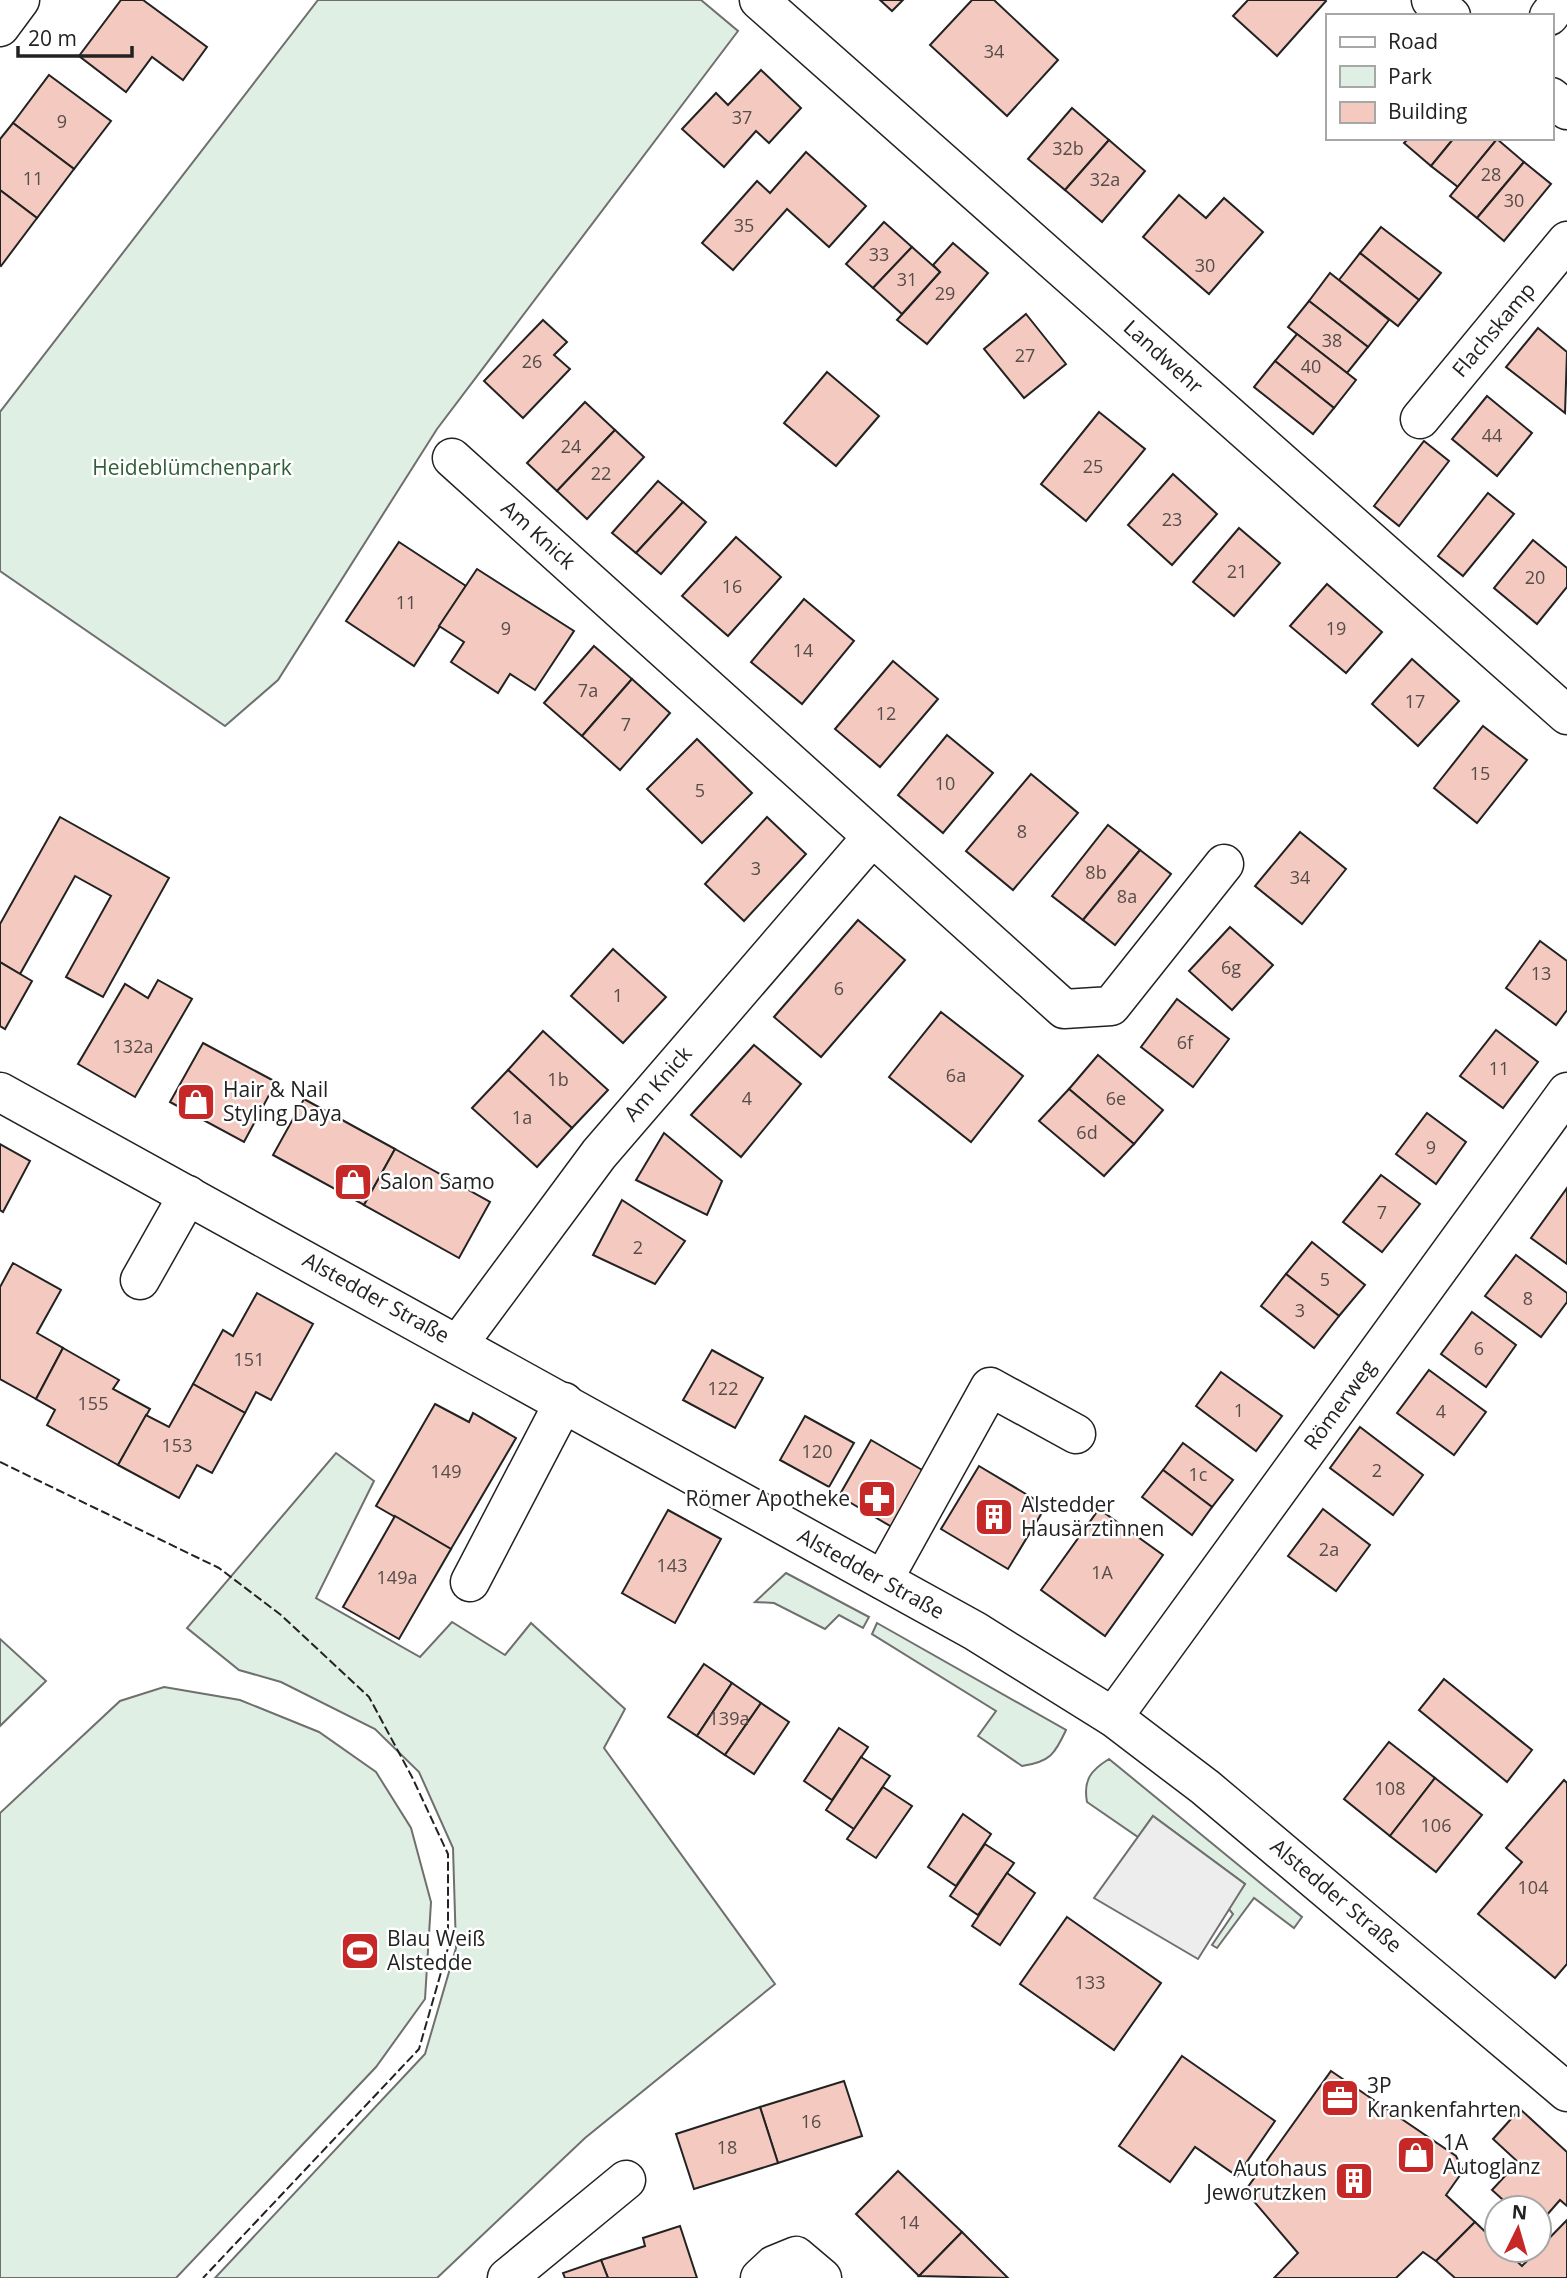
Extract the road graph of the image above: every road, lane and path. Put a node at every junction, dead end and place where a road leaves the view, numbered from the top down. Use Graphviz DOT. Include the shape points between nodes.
graph roads {
  1 [pos="20,0"];
  2 [pos="759,0"];
  3 [pos="1431,0"];
  4 [pos="1448,14"];
  5 [pos="0,27"];
  6 [pos="1553,99"];
  7 [pos="1567,110"];
  8 [pos="1567,241"];
  9 [pos="1420,419"];
  10 [pos="452,458"];
  11 [pos="1567,715"];
  12 [pos="872,837"];
  13 [pos="1224,864"];
  14 [pos="0,1092"];
  15 [pos="1567,1092"];
  16 [pos="188,1195"];
  17 [pos="140,1280"];
  18 [pos="458,1343"];
  19 [pos="564,1402"];
  20 [pos="1076,1434"];
  21 [pos="883,1580"];
  22 [pos="470,1582"];
  23 [pos="1112,1717"];
  24 [pos="1567,2092"];
  25 [pos="626,2180"];
  26 [pos="507,2278"];
  27 [pos="760,2278"];
  28 [pos="822,2278"];
  1 -- 5 [label="street"];
  2 -- 11 [label="street, Landwehr"];
  3 -- 4 [label="street"];
  6 -- 7 [label="street"];
  8 -- 9 [label="street, Flachskamp"];
  10 -- 12 [label="street, Am Knick"];
  12 -- 13 [label="street, Am Knick" via="1064,1009 1111,1006"];
  12 -- 18 [label="street, Am Knick" via="599,1154"];
  14 -- 16 [label="street, Alstedder Straße"];
  15 -- 23 [label="street, Römerweg"];
  16 -- 17 [label="street"];
  16 -- 18 [label="street, Alstedder Straße"];
  18 -- 19 [label="street, Alstedder Straße"];
  19 -- 21 [label="street, Alstedder Straße"];
  19 -- 22 [label="street"];
  20 -- 21 [label="street" via="990,1387"];
  21 -- 23 [label="street, Alstedder Straße"];
  23 -- 24 [label="street, Alstedder Straße" via="1205,1787"];
  25 -- 26 [label="street"];
  27 -- 28 [label="street" via="774,2265 796,2256"];
}
